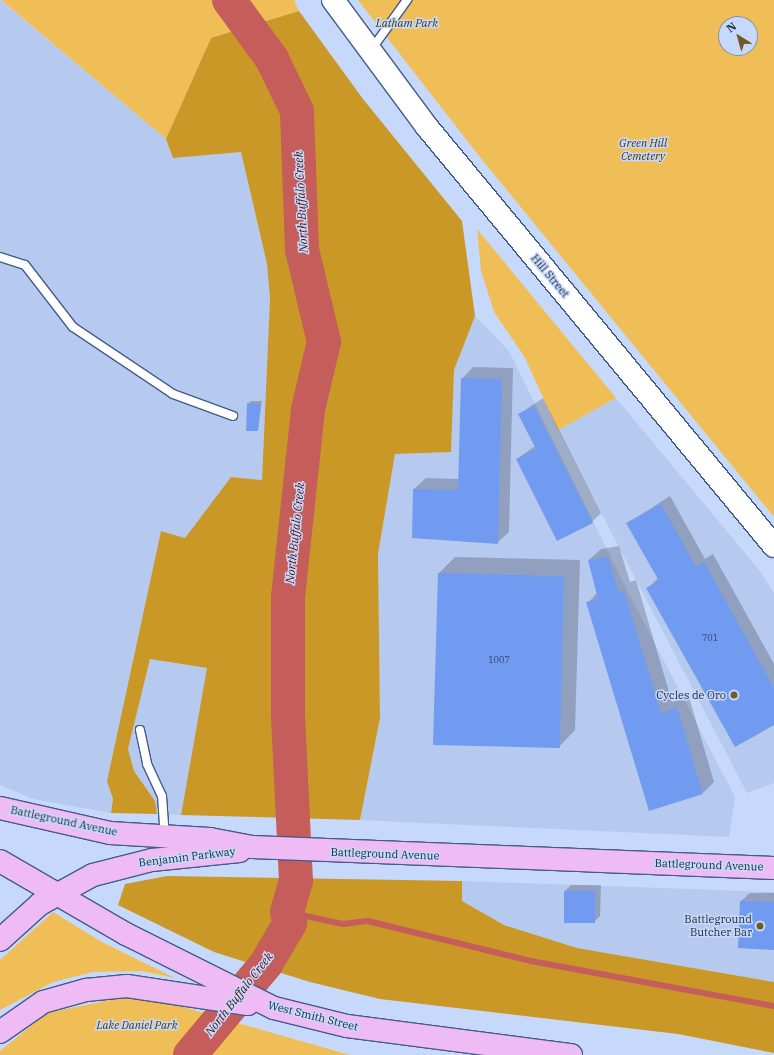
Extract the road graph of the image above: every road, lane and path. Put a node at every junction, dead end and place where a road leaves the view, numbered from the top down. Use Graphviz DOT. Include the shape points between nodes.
graph roads {
  1 [pos="333,0"];
  2 [pos="407,0"];
  3 [pos="370,52"];
  4 [pos="0,257"];
  5 [pos="233,416"];
  6 [pos="774,546"];
  7 [pos="140,730"];
  8 [pos="0,808"];
  9 [pos="165,836"];
  10 [pos="252,847"];
  11 [pos="0,861"];
  12 [pos="774,868"];
  13 [pos="59,892"];
  14 [pos="0,940"];
  15 [pos="210,989"];
  16 [pos="0,1032"];
  17 [pos="571,1055"];
  1 -- 3 [label="street, Hill Street"];
  2 -- 3 [label="lane"];
  3 -- 6 [label="street, Hill Street" via="466,174"];
  4 -- 5 [label="lane" via="25,265 73,326 173,394"];
  7 -- 9 [label="lane" via="147,764 164,803"];
  8 -- 9 [label="main road, Battleground Avenue" via="110,833"];
  9 -- 10 [label="main road, Battleground Avenue"];
  10 -- 12 [label="main road, Battleground Avenue" via="360,854"];
  10 -- 13 [label="main road, Benjamin Parkway" via="229,854 193,855 121,867"];
  11 -- 13 [label="main road"];
  13 -- 14 [label="main road, Benjamin Parkway"];
  13 -- 15 [label="main road, West Smith Street"];
  15 -- 16 [label="main road" via="127,986 86,990 43,1002"];
  15 -- 17 [label="main road, West Smith Street" via="347,1026"];
}
